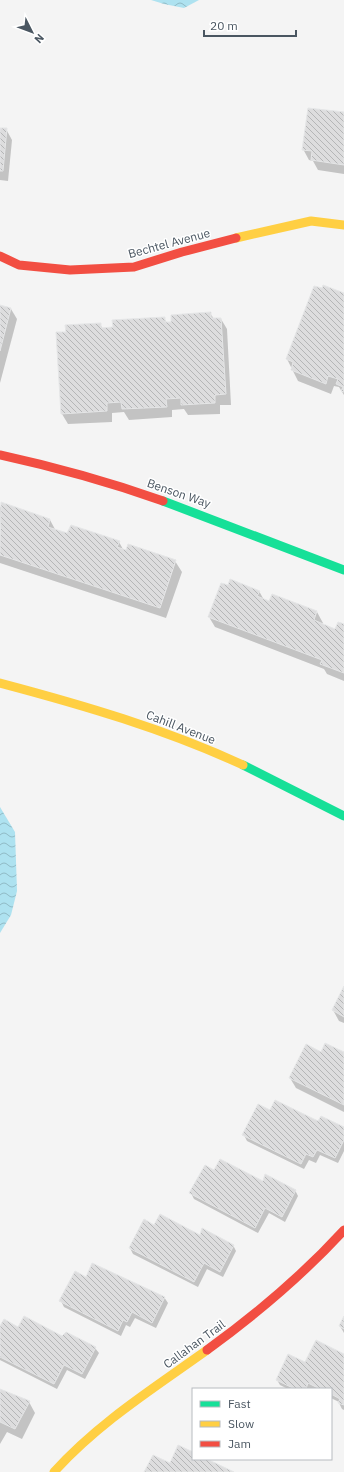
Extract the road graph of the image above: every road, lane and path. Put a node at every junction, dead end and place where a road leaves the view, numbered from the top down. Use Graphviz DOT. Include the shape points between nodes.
graph roads {
  1 [pos="344,225"];
  2 [pos="0,256"];
  3 [pos="0,455"];
  4 [pos="344,570"];
  5 [pos="0,683"];
  6 [pos="344,816"];
  7 [pos="344,1230"];
  8 [pos="54,1472"];
  1 -- 2 [label="street, Bechtel Avenue" via="311,221 262,231 134,267 70,270 19,265"];
  3 -- 4 [label="street, Benson Way" via="36,462 115,484 204,515"];
  5 -- 6 [label="street, Cahill Avenue" via="80,704 167,733 254,770"];
  7 -- 8 [label="street, Callahan Trail" via="285,1290 97,1430 67,1456"];
}
